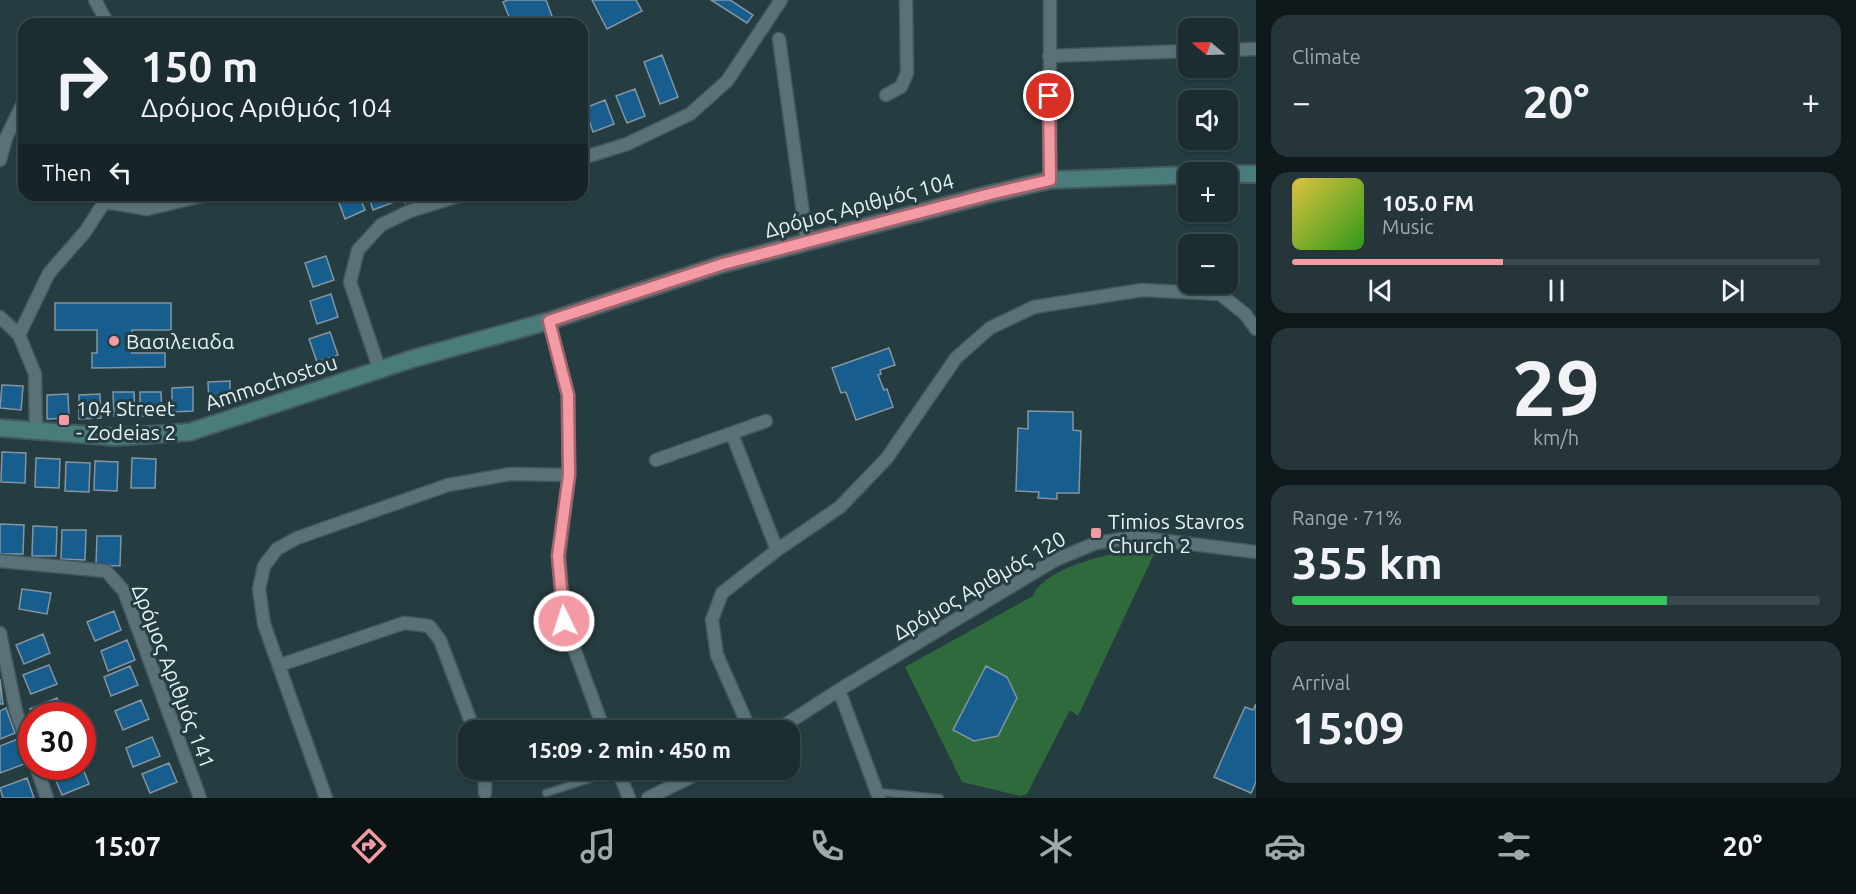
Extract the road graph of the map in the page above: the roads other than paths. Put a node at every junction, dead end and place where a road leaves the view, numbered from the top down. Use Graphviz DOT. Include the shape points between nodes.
graph roads {
  1 [pos="95,0"];
  2 [pos="781,0"];
  3 [pos="906,0"];
  4 [pos="1050,0"];
  5 [pos="104,18"];
  6 [pos="779,39"];
  7 [pos="1256,49"];
  8 [pos="1238,50"];
  9 [pos="1178,51"];
  10 [pos="1049,56"];
  11 [pos="886,95"];
  12 [pos="18,113"];
  13 [pos="588,156"];
  14 [pos="0,160"];
  15 [pos="1238,174"];
  16 [pos="1256,174"];
  17 [pos="1178,175"];
  18 [pos="1050,180"];
  19 [pos="107,201"];
  20 [pos="116,201"];
  21 [pos="181,201"];
  22 [pos="442,201"];
  23 [pos="807,242"];
  24 [pos="0,317"];
  25 [pos="549,321"];
  26 [pos="1256,329"];
  27 [pos="19,335"];
  28 [pos="380,371"];
  29 [pos="766,421"];
  30 [pos="0,428"];
  31 [pos="36,430"];
  32 [pos="732,434"];
  33 [pos="656,460"];
  34 [pos="569,475"];
  35 [pos="1256,546"];
  36 [pos="777,550"];
  37 [pos="1256,552"];
  38 [pos="0,561"];
  39 [pos="0,633"];
  40 [pos="280,665"];
  41 [pos="839,690"];
  42 [pos="18,716"];
  43 [pos="470,720"];
  44 [pos="600,720"];
  45 [pos="746,720"];
  46 [pos="792,720"];
  47 [pos="41,780"];
  48 [pos="485,780"];
  49 [pos="587,780"];
  50 [pos="622,780"];
  51 [pos="685,780"];
  52 [pos="485,793"];
  53 [pos="546,793"];
  54 [pos="878,795"];
  55 [pos="47,798"];
  56 [pos="200,798"];
  57 [pos="326,798"];
  58 [pos="628,798"];
  59 [pos="648,798"];
  60 [pos="940,798"];
  1 -- 5 [label="street"];
  2 -- 13 [label="street" via="726,81 690,114 627,144"];
  3 -- 11 [label="street" via="907,73 901,87"];
  4 -- 10 [label="street"];
  6 -- 23 [label="street"];
  7 -- 8 [label="street"];
  9 -- 10 [label="street"];
  10 -- 18 [label="street"];
  12 -- 14 [label="street"];
  15 -- 16 [label="street"];
  17 -- 18 [label="street, Δρόμος Αριθμός 104"];
  18 -- 23 [label="street, Δρόμος Αριθμός 104"];
  19 -- 27 [label="street" via="49,273"];
  20 -- 21 [label="street" via="147,209"];
  22 -- 28 [label="street" via="381,225 358,250 350,282"];
  23 -- 25 [label="street, Δρόμος Αριθμός 104" via="723,264"];
  24 -- 27 [label="street"];
  25 -- 28 [label="street, Ammochostou"];
  25 -- 34 [label="street" via="568,395"];
  26 -- 36 [label="street" via="1245,314 1220,294 1142,290 1034,307 990,328 956,358 887,458 840,507"];
  27 -- 31 [label="street" via="35,374"];
  28 -- 31 [label="street, Ammochostou" via="190,432 116,437"];
  29 -- 32 [label="street"];
  30 -- 31 [label="street, Ammochostou"];
  32 -- 33 [label="street"];
  32 -- 36 [label="street"];
  34 -- 40 [label="street" via="511,474 448,485 297,538 277,549 264,566 259,589 264,624"];
  34 -- 44 [label="street" via="558,556 564,621"];
  35 -- 37 [label="street"];
  36 -- 45 [label="street" via="722,592 712,620 717,655"];
  37 -- 41 [label="street, Δρόμος Αριθμός 120" via="1136,537 1096,543 1055,560"];
  38 -- 56 [label="street, Δρόμος Αριθμός 141" via="106,571 124,591"];
  39 -- 42 [label="street"];
  40 -- 43 [label="street" via="404,623 429,626 441,640"];
  40 -- 57 [label="street"];
  41 -- 46 [label="street, Δρόμος Αριθμός 120"];
  41 -- 54 [label="street"];
  47 -- 55 [label="street"];
  48 -- 52 [label="street"];
  49 -- 53 [label="lane"];
  50 -- 58 [label="street"];
  51 -- 59 [label="street"];
  54 -- 60 [label="lane"];
}
